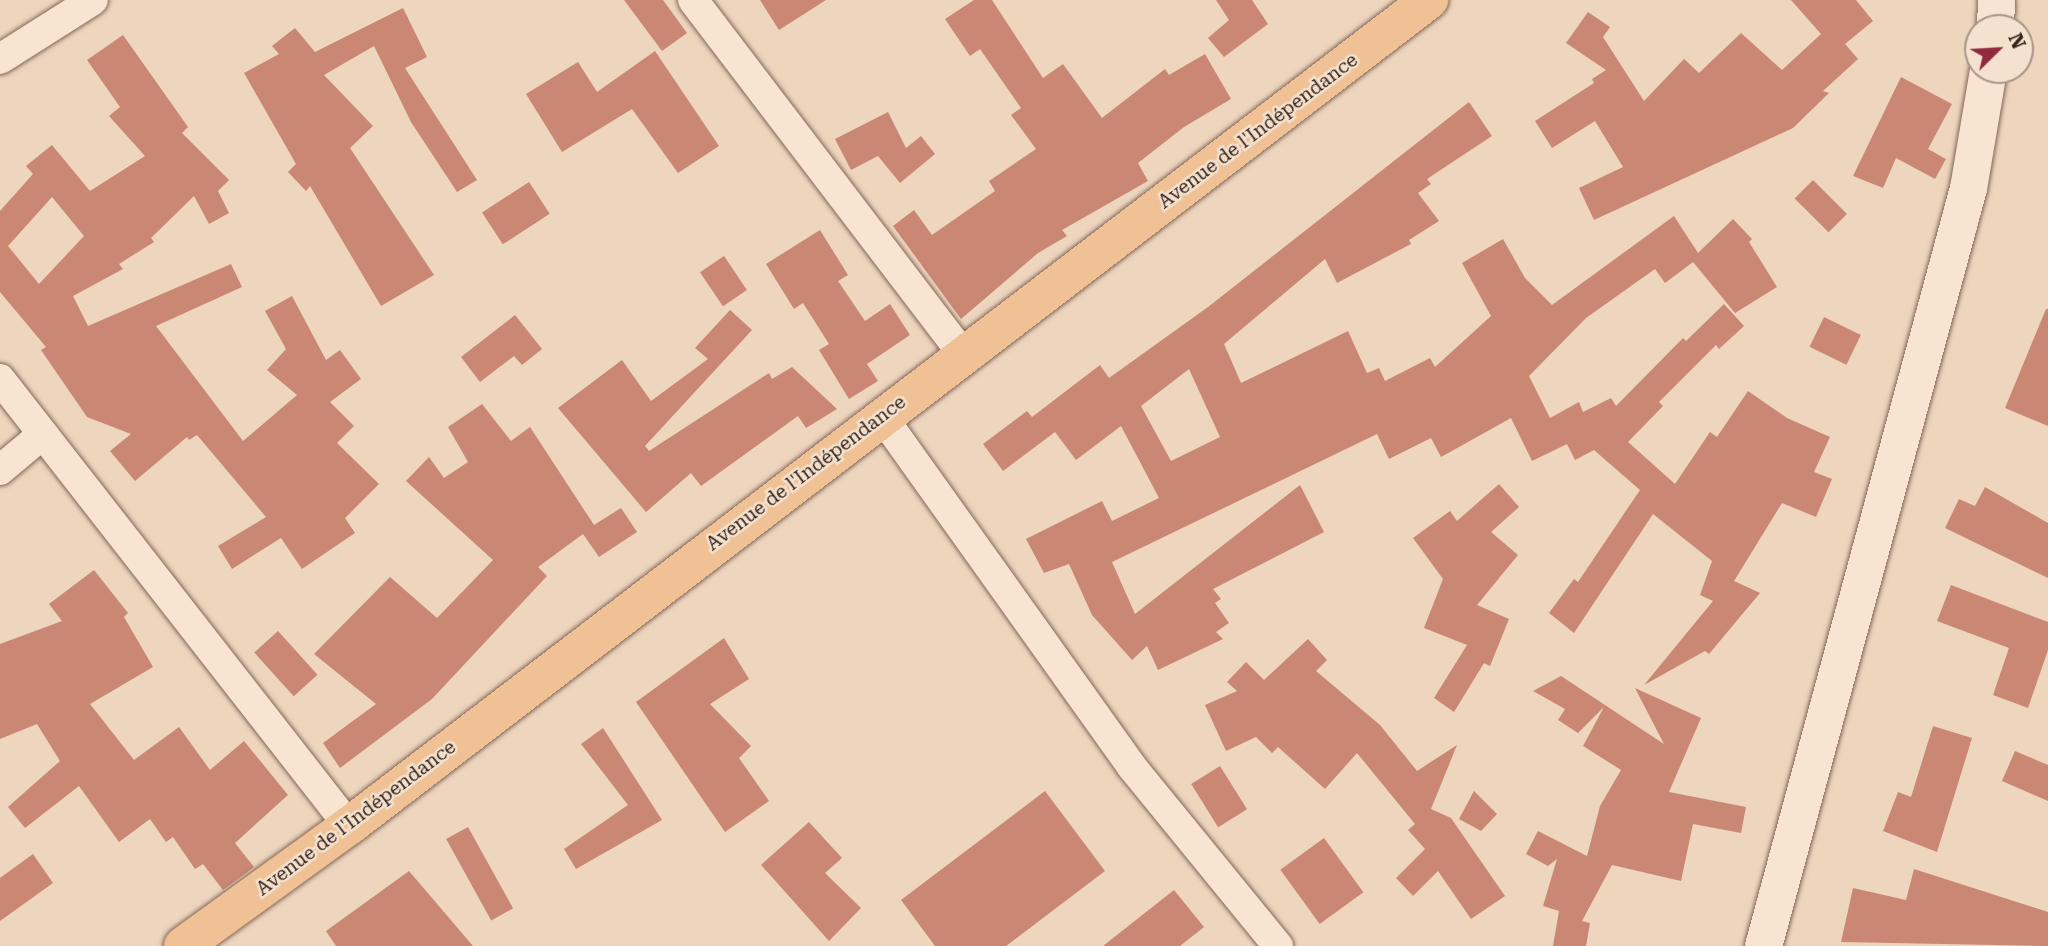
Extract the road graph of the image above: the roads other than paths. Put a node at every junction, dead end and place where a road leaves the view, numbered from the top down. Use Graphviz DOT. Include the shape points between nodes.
graph roads {
  1 [pos="93,0"];
  2 [pos="693,0"];
  3 [pos="1429,0"];
  4 [pos="0,59"];
  5 [pos="1986,84"];
  6 [pos="964,356"];
  7 [pos="0,379"];
  8 [pos="881,415"];
  9 [pos="43,433"];
  10 [pos="0,470"];
  11 [pos="349,826"];
  12 [pos="183,946"];
  13 [pos="1278,946"];
  14 [pos="1763,946"];
  1 -- 4 [label="street"];
  2 -- 6 [label="street"];
  3 -- 6 [label="main road, Avenue de l'Indépendance"];
  5 -- 14 [label="street" via="1968,188"];
  6 -- 8 [label="main road, Avenue de l'Indépendance"];
  7 -- 9 [label="street"];
  8 -- 11 [label="main road, Avenue de l'Indépendance"];
  8 -- 13 [label="street" via="1132,767"];
  9 -- 10 [label="street"];
  9 -- 11 [label="street"];
  11 -- 12 [label="main road, Avenue de l'Indépendance"];
}
